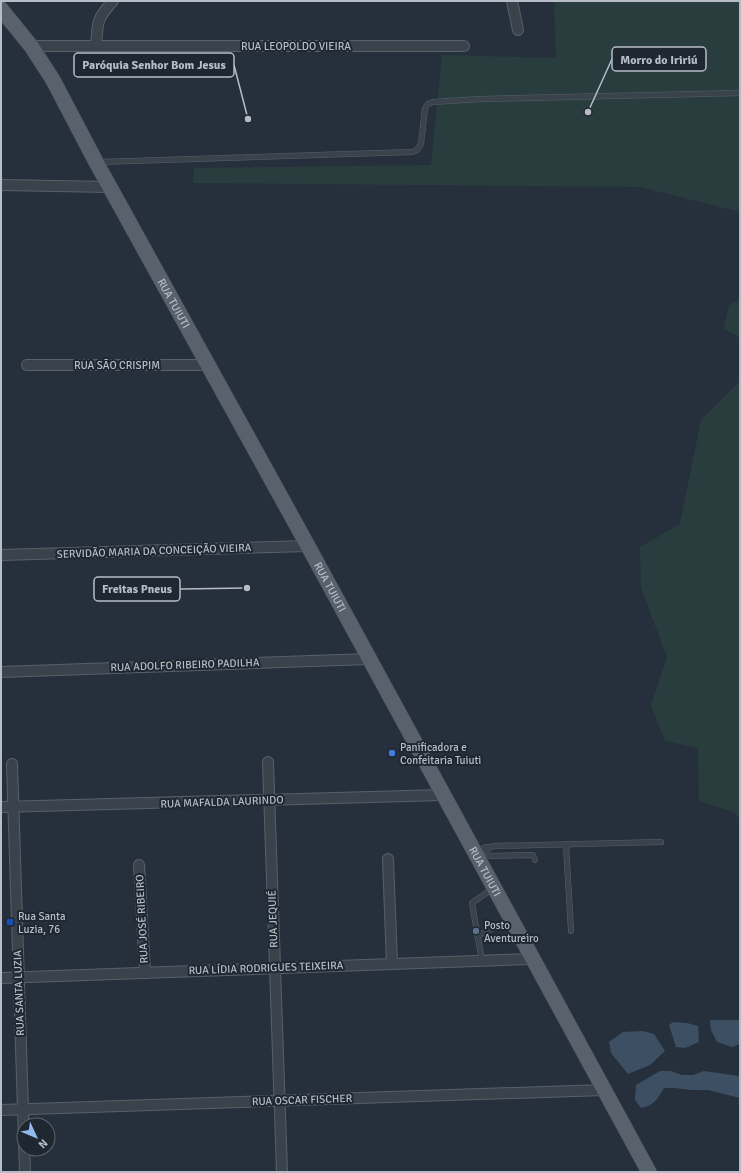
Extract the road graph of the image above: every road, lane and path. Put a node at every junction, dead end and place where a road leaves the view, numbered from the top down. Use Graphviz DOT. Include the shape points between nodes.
graph roads {
  1 [pos="112,1"];
  2 [pos="512,1"];
  3 [pos="1,9"];
  4 [pos="518,30"];
  5 [pos="31,46"];
  6 [pos="96,46"];
  7 [pos="464,46"];
  8 [pos="740,93"];
  9 [pos="96,162"];
  10 [pos="1,185"];
  11 [pos="110,188"];
  12 [pos="27,365"];
  13 [pos="208,365"];
  14 [pos="308,546"];
  15 [pos="1,555"];
  16 [pos="369,659"];
  17 [pos="1,672"];
  18 [pos="268,762"];
  19 [pos="12,764"];
  20 [pos="443,795"];
  21 [pos="269,801"];
  22 [pos="1,808"];
  23 [pos="13,808"];
  24 [pos="661,842"];
  25 [pos="566,845"];
  26 [pos="480,849"];
  27 [pos="388,858"];
  28 [pos="535,860"];
  29 [pos="139,865"];
  30 [pos="493,888"];
  31 [pos="510,919"];
  32 [pos="571,931"];
  33 [pos="477,936"];
  34 [pos="532,959"];
  35 [pos="482,961"];
  36 [pos="392,964"];
  37 [pos="275,968"];
  38 [pos="145,973"];
  39 [pos="19,977"];
  40 [pos="1,978"];
  41 [pos="604,1090"];
  42 [pos="279,1101"];
  43 [pos="23,1109"];
  44 [pos="1,1110"];
  45 [pos="25,1172"];
  46 [pos="282,1172"];
  47 [pos="649,1172"];
  1 -- 6 [label="street" via="100,16"];
  2 -- 4 [label="street"];
  3 -- 5 [label="main road, RUA TUIUTI"];
  5 -- 6 [label="street, RUA LEOPOLDO VIEIRA"];
  5 -- 9 [label="main road, RUA TUIUTI" via="54,80"];
  6 -- 7 [label="street, RUA LEOPOLDO VIEIRA"];
  8 -- 9 [label="lane" via="433,102 425,108 421,144 412,152"];
  9 -- 11 [label="main road, RUA TUIUTI"];
  10 -- 11 [label="street"];
  11 -- 13 [label="main road, RUA TUIUTI"];
  12 -- 13 [label="street, RUA SÃO CRISPIM"];
  13 -- 14 [label="main road, RUA TUIUTI"];
  14 -- 15 [label="street, SERVIDÃO MARIA DA CONCEIÇÃO VIEIRA"];
  14 -- 16 [label="main road, RUA TUIUTI"];
  16 -- 17 [label="street, RUA ADOLFO RIBEIRO PADILHA"];
  16 -- 20 [label="main road, RUA TUIUTI"];
  18 -- 21 [label="street, RUA JEQUIÉ"];
  19 -- 23 [label="street, RUA SANTA LUZIA"];
  20 -- 21 [label="street, RUA MAFALDA LAURINDO"];
  20 -- 26 [label="main road, RUA TUIUTI"];
  21 -- 23 [label="street, RUA MAFALDA LAURINDO"];
  21 -- 37 [label="street, RUA JEQUIÉ"];
  22 -- 23 [label="street, RUA MAFALDA LAURINDO"];
  23 -- 39 [label="street, RUA SANTA LUZIA"];
  24 -- 25 [label="lane"];
  25 -- 26 [label="lane" via="494,846"];
  25 -- 32 [label="lane"];
  26 -- 28 [label="lane" via="490,856 533,855"];
  26 -- 30 [label="main road, RUA TUIUTI"];
  27 -- 36 [label="street"];
  29 -- 38 [label="street, RUA JOSÉ RIBEIRO"];
  30 -- 31 [label="main road, RUA TUIUTI"];
  30 -- 33 [label="lane" via="472,903"];
  31 -- 33 [label="lane"];
  31 -- 34 [label="main road, RUA TUIUTI"];
  33 -- 35 [label="lane"];
  34 -- 35 [label="street, RUA LÍDIA RODRIGUES TEIXEIRA"];
  34 -- 41 [label="main road, RUA TUIUTI"];
  35 -- 36 [label="street, RUA LÍDIA RODRIGUES TEIXEIRA"];
  36 -- 37 [label="street, RUA LÍDIA RODRIGUES TEIXEIRA"];
  37 -- 38 [label="street, RUA LÍDIA RODRIGUES TEIXEIRA"];
  37 -- 42 [label="street, RUA JEQUIÉ"];
  38 -- 39 [label="street, RUA LÍDIA RODRIGUES TEIXEIRA"];
  39 -- 40 [label="street, RUA LÍDIA RODRIGUES TEIXEIRA"];
  39 -- 43 [label="street, RUA SANTA LUZIA"];
  41 -- 42 [label="street, RUA OSCAR FISCHER"];
  41 -- 47 [label="main road, RUA TUIUTI"];
  42 -- 43 [label="street, RUA OSCAR FISCHER"];
  42 -- 46 [label="street, RUA JEQUIÉ"];
  43 -- 44 [label="street, RUA OSCAR FISCHER"];
  43 -- 45 [label="street, RUA SANTA LUZIA"];
}
